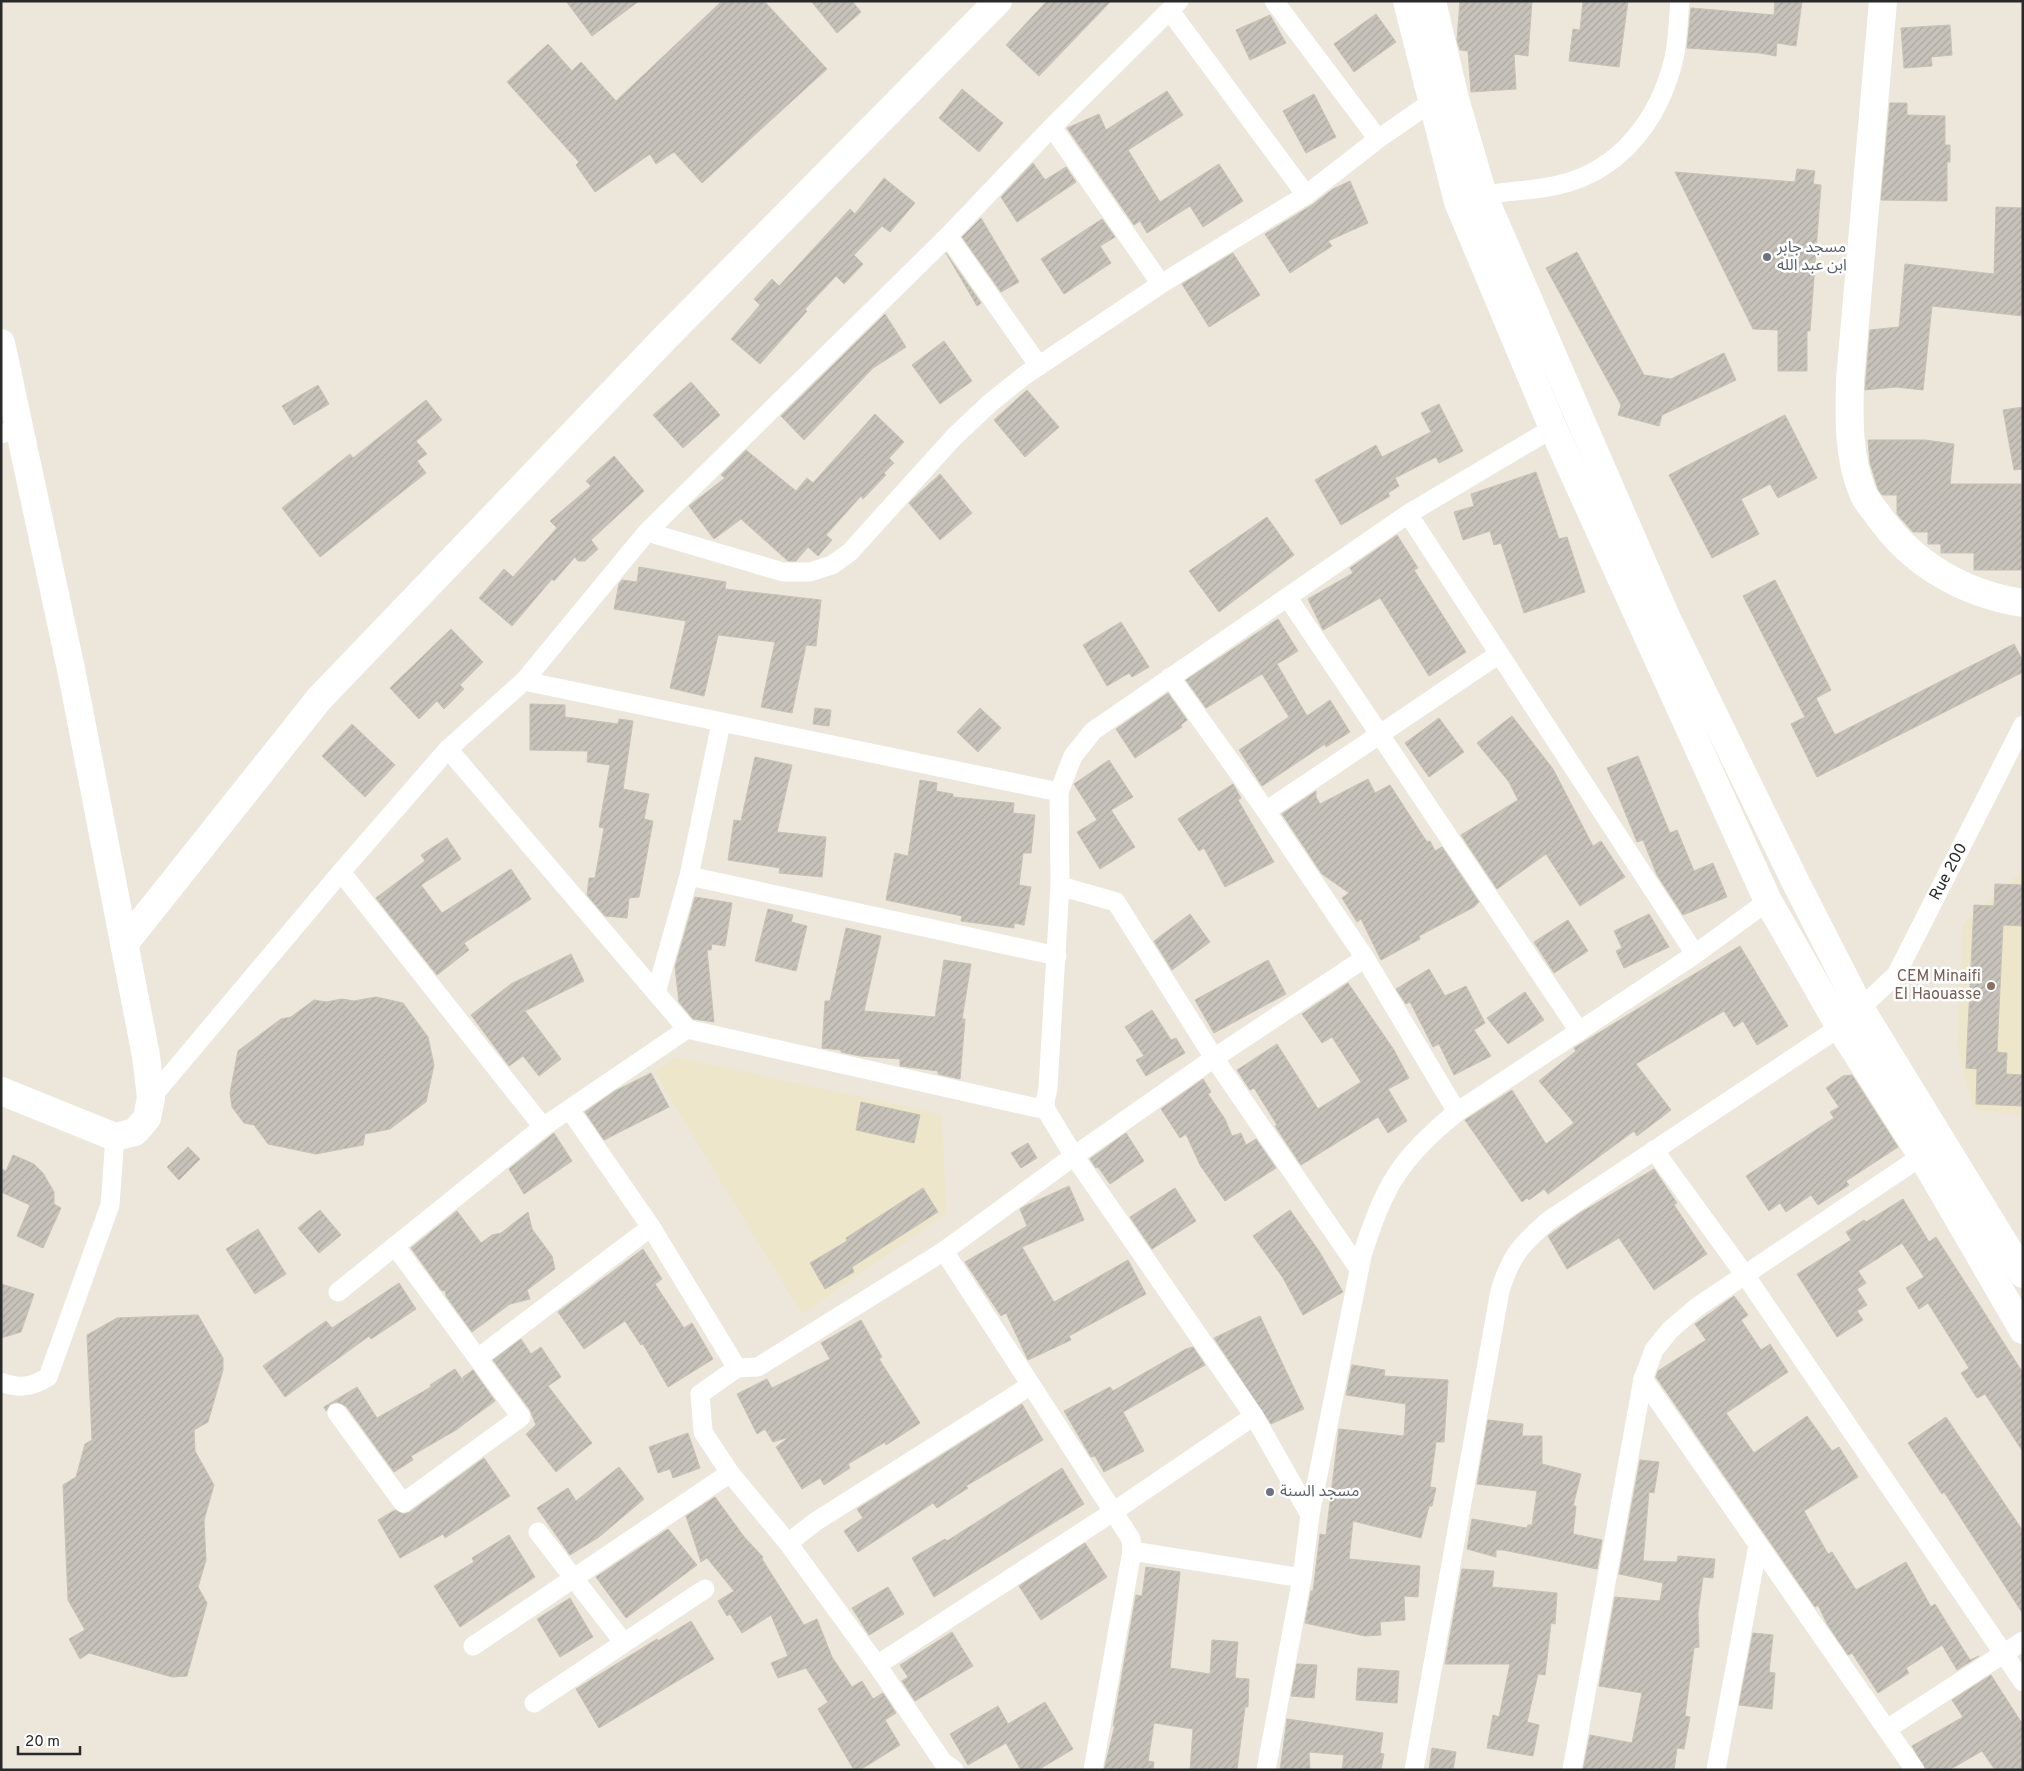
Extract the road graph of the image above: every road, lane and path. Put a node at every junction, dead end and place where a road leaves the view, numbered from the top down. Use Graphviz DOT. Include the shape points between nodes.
graph roads {
  1 [pos="998,1"];
  2 [pos="1274,1"];
  3 [pos="1407,1"];
  4 [pos="1432,1"];
  5 [pos="1680,1"];
  6 [pos="1883,1"];
  7 [pos="1174,6"];
  8 [pos="1433,101"];
  9 [pos="1052,127"];
  10 [pos="1378,139"];
  11 [pos="1306,194"];
  12 [pos="1471,198"];
  13 [pos="948,236"];
  14 [pos="1161,284"];
  15 [pos="1,343"];
  16 [pos="1039,366"];
  17 [pos="1553,428"];
  18 [pos="10,431"];
  19 [pos="1408,514"];
  20 [pos="647,532"];
  21 [pos="1288,598"];
  22 [pos="2023,603"];
  23 [pos="1499,654"];
  24 [pos="1170,677"];
  25 [pos="524,681"];
  26 [pos="721,723"];
  27 [pos="2023,725"];
  28 [pos="1380,735"];
  29 [pos="448,749"];
  30 [pos="1059,792"];
  31 [pos="1266,812"];
  32 [pos="340,872"];
  33 [pos="689,876"];
  34 [pos="1060,886"];
  35 [pos="1768,901"];
  36 [pos="124,944"];
  37 [pos="1694,954"];
  38 [pos="1057,956"];
  39 [pos="1366,958"];
  40 [pos="656,993"];
  41 [pos="1860,1008"];
  42 [pos="1840,1027"];
  43 [pos="687,1029"];
  44 [pos="1579,1031"];
  45 [pos="1214,1058"];
  46 [pos="1,1090"];
  47 [pos="151,1098"];
  48 [pos="570,1110"];
  49 [pos="1046,1110"];
  50 [pos="1457,1112"];
  51 [pos="543,1127"];
  52 [pos="115,1137"];
  53 [pos="1654,1150"];
  54 [pos="1074,1156"];
  55 [pos="1922,1156"];
  56 [pos="652,1227"];
  57 [pos="395,1246"];
  58 [pos="944,1251"];
  59 [pos="1359,1269"];
  60 [pos="2023,1274"];
  61 [pos="1745,1275"];
  62 [pos="338,1292"];
  63 [pos="2023,1330"];
  64 [pos="478,1358"];
  65 [pos="737,1368"];
  66 [pos="1643,1379"];
  67 [pos="1,1382"];
  68 [pos="1031,1385"];
  69 [pos="337,1413"];
  70 [pos="1254,1416"];
  71 [pos="730,1473"];
  72 [pos="1114,1512"];
  73 [pos="1310,1515"];
  74 [pos="538,1532"];
  75 [pos="788,1543"];
  76 [pos="1758,1545"];
  77 [pos="1132,1551"];
  78 [pos="576,1578"];
  79 [pos="1302,1578"];
  80 [pos="705,1589"];
  81 [pos="2023,1641"];
  82 [pos="624,1643"];
  83 [pos="473,1646"];
  84 [pos="2003,1653"];
  85 [pos="877,1665"];
  86 [pos="2023,1682"];
  87 [pos="534,1703"];
  88 [pos="1887,1729"];
  89 [pos="954,1770"];
  90 [pos="1092,1770"];
  91 [pos="1266,1770"];
  92 [pos="1414,1770"];
  93 [pos="1572,1770"];
  94 [pos="1716,1770"];
  95 [pos="1915,1770"];
  1 -- 36 [label="main road" via="664,339 319,700"];
  2 -- 10 [label="street"];
  3 -- 8 [label="main road"];
  4 -- 12 [label="main road" via="1455,99"];
  5 -- 12 [label="street" via="1674,57 1658,105 1637,138 1610,162 1586,176 1558,185"];
  6 -- 22 [label="main road" via="1850,380 1849,424 1854,462 1863,494 1888,530 1920,561 1957,584 1999,600"];
  7 -- 9 [label="street"];
  7 -- 11 [label="street"];
  8 -- 10 [label="street"];
  8 -- 12 [label="main road"];
  9 -- 13 [label="street"];
  9 -- 14 [label="street"];
  10 -- 11 [label="street"];
  11 -- 14 [label="street"];
  12 -- 17 [label="main road"];
  12 -- 41 [label="main road" via="1667,619"];
  13 -- 16 [label="street"];
  13 -- 20 [label="street"];
  14 -- 16 [label="street"];
  15 -- 18 [label="main road"];
  16 -- 20 [label="street" via="990,403 954,437 850,552 832,565 810,572 783,572"];
  17 -- 19 [label="street"];
  17 -- 35 [label="main road"];
  18 -- 36 [label="main road" via="72,674"];
  19 -- 21 [label="street"];
  19 -- 23 [label="street"];
  20 -- 25 [label="street"];
  21 -- 24 [label="street"];
  21 -- 28 [label="street"];
  23 -- 28 [label="street"];
  23 -- 37 [label="street"];
  24 -- 30 [label="street" via="1093,731 1073,756"];
  24 -- 31 [label="street"];
  25 -- 26 [label="street"];
  25 -- 29 [label="street"];
  26 -- 30 [label="street"];
  26 -- 33 [label="street"];
  27 -- 41 [label="street, Rue 200" via="1896,975"];
  28 -- 31 [label="street"];
  28 -- 44 [label="street"];
  29 -- 32 [label="street"];
  29 -- 40 [label="street"];
  30 -- 34 [label="street"];
  31 -- 39 [label="street"];
  32 -- 47 [label="street"];
  32 -- 51 [label="street"];
  33 -- 38 [label="street"];
  33 -- 40 [label="street"];
  34 -- 38 [label="street"];
  34 -- 45 [label="street" via="1116,902"];
  35 -- 37 [label="street"];
  35 -- 42 [label="main road"];
  36 -- 47 [label="main road"];
  37 -- 44 [label="street"];
  38 -- 49 [label="street"];
  39 -- 45 [label="street"];
  39 -- 50 [label="street"];
  40 -- 43 [label="street"];
  41 -- 42 [label="street, Rue 200"];
  41 -- 60 [label="main road"];
  42 -- 53 [label="street, Rue 200"];
  42 -- 55 [label="main road"];
  43 -- 48 [label="street"];
  43 -- 49 [label="street"];
  44 -- 50 [label="street"];
  45 -- 54 [label="street"];
  45 -- 59 [label="street"];
  46 -- 52 [label="main road"];
  47 -- 52 [label="main road" via="147,1118 135,1132"];
  48 -- 51 [label="street"];
  48 -- 56 [label="street"];
  49 -- 54 [label="street"];
  50 -- 59 [label="street" via="1432,1132 1405,1161 1387,1187 1374,1215"];
  51 -- 57 [label="street"];
  52 -- 67 [label="street" via="110,1205 48,1377 35,1385 16,1387"];
  53 -- 61 [label="street"];
  53 -- 92 [label="street, Rue 200" via="1548,1221 1523,1243 1508,1265 1500,1290"];
  54 -- 58 [label="street"];
  54 -- 70 [label="street"];
  55 -- 61 [label="street"];
  55 -- 63 [label="main road"];
  56 -- 64 [label="street"];
  56 -- 65 [label="street"];
  57 -- 62 [label="street"];
  57 -- 64 [label="street"];
  58 -- 65 [label="street" via="758,1367"];
  58 -- 68 [label="street"];
  59 -- 73 [label="street"];
  61 -- 66 [label="street" via="1670,1330 1654,1350"];
  61 -- 84 [label="street"];
  64 -- 69 [label="street" via="521,1417 403,1503"];
  65 -- 71 [label="street" via="700,1394 703,1432"];
  66 -- 76 [label="street"];
  66 -- 93 [label="street"];
  68 -- 72 [label="street"];
  68 -- 75 [label="street" via="815,1522"];
  70 -- 72 [label="street"];
  70 -- 73 [label="street"];
  71 -- 75 [label="street"];
  71 -- 78 [label="street"];
  72 -- 77 [label="street" via="1131,1539"];
  72 -- 85 [label="street"];
  73 -- 79 [label="street"];
  74 -- 78 [label="street"];
  75 -- 85 [label="street"];
  76 -- 88 [label="street"];
  76 -- 94 [label="street"];
  77 -- 79 [label="street"];
  77 -- 90 [label="street"];
  78 -- 82 [label="street"];
  78 -- 83 [label="street"];
  79 -- 91 [label="street"];
  80 -- 82 [label="street"];
  81 -- 84 [label="street"];
  82 -- 87 [label="street"];
  84 -- 86 [label="street"];
  84 -- 88 [label="street"];
  85 -- 89 [label="street" via="943,1762"];
  88 -- 95 [label="street"];
}
